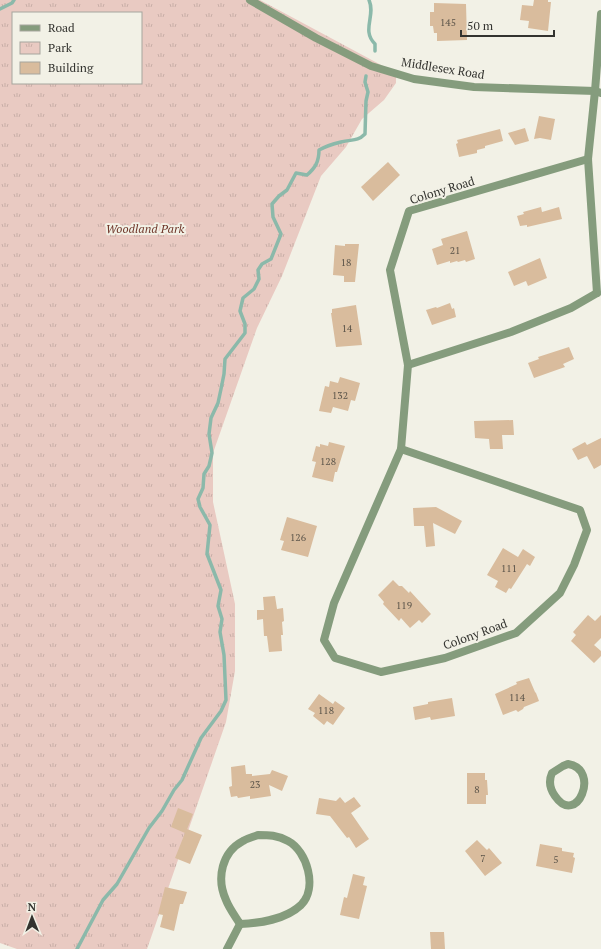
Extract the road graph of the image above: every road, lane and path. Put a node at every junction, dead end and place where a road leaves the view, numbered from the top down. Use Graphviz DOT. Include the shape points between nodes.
graph roads {
  1 [pos="250,0"];
  2 [pos="601,14"];
  3 [pos="598,92"];
  4 [pos="588,159"];
  5 [pos="599,294"];
  6 [pos="408,365"];
  7 [pos="401,449"];
  8 [pos="592,778"];
  9 [pos="591,790"];
  10 [pos="240,924"];
  11 [pos="227,949"];
  1 -- 3 [label="street, Middlesex Road" via="371,66 414,79 474,87"];
  2 -- 3 [label="street"];
  3 -- 4 [label="street"];
  4 -- 5 [label="street"];
  4 -- 6 [label="street, Colony Road" via="409,211 390,270"];
  5 -- 6 [label="street" via="511,332"];
  6 -- 7 [label="street, Colony Road"];
  7 -- 7 [label="street, Colony Road" via="580,510 587,530 560,593 516,634 445,658 381,672 335,658 324,640 334,603"];
  8 -- 9 [label="street" via="588,771 568,764 557,769 550,778 553,794 568,805 586,800"];
  10 -- 10 [label="street" via="260,923 283,916 301,905 309,889 308,870 302,854 289,841 275,835 258,835 242,841 228,854 220,880 225,900"];
  10 -- 11 [label="street"];
}
